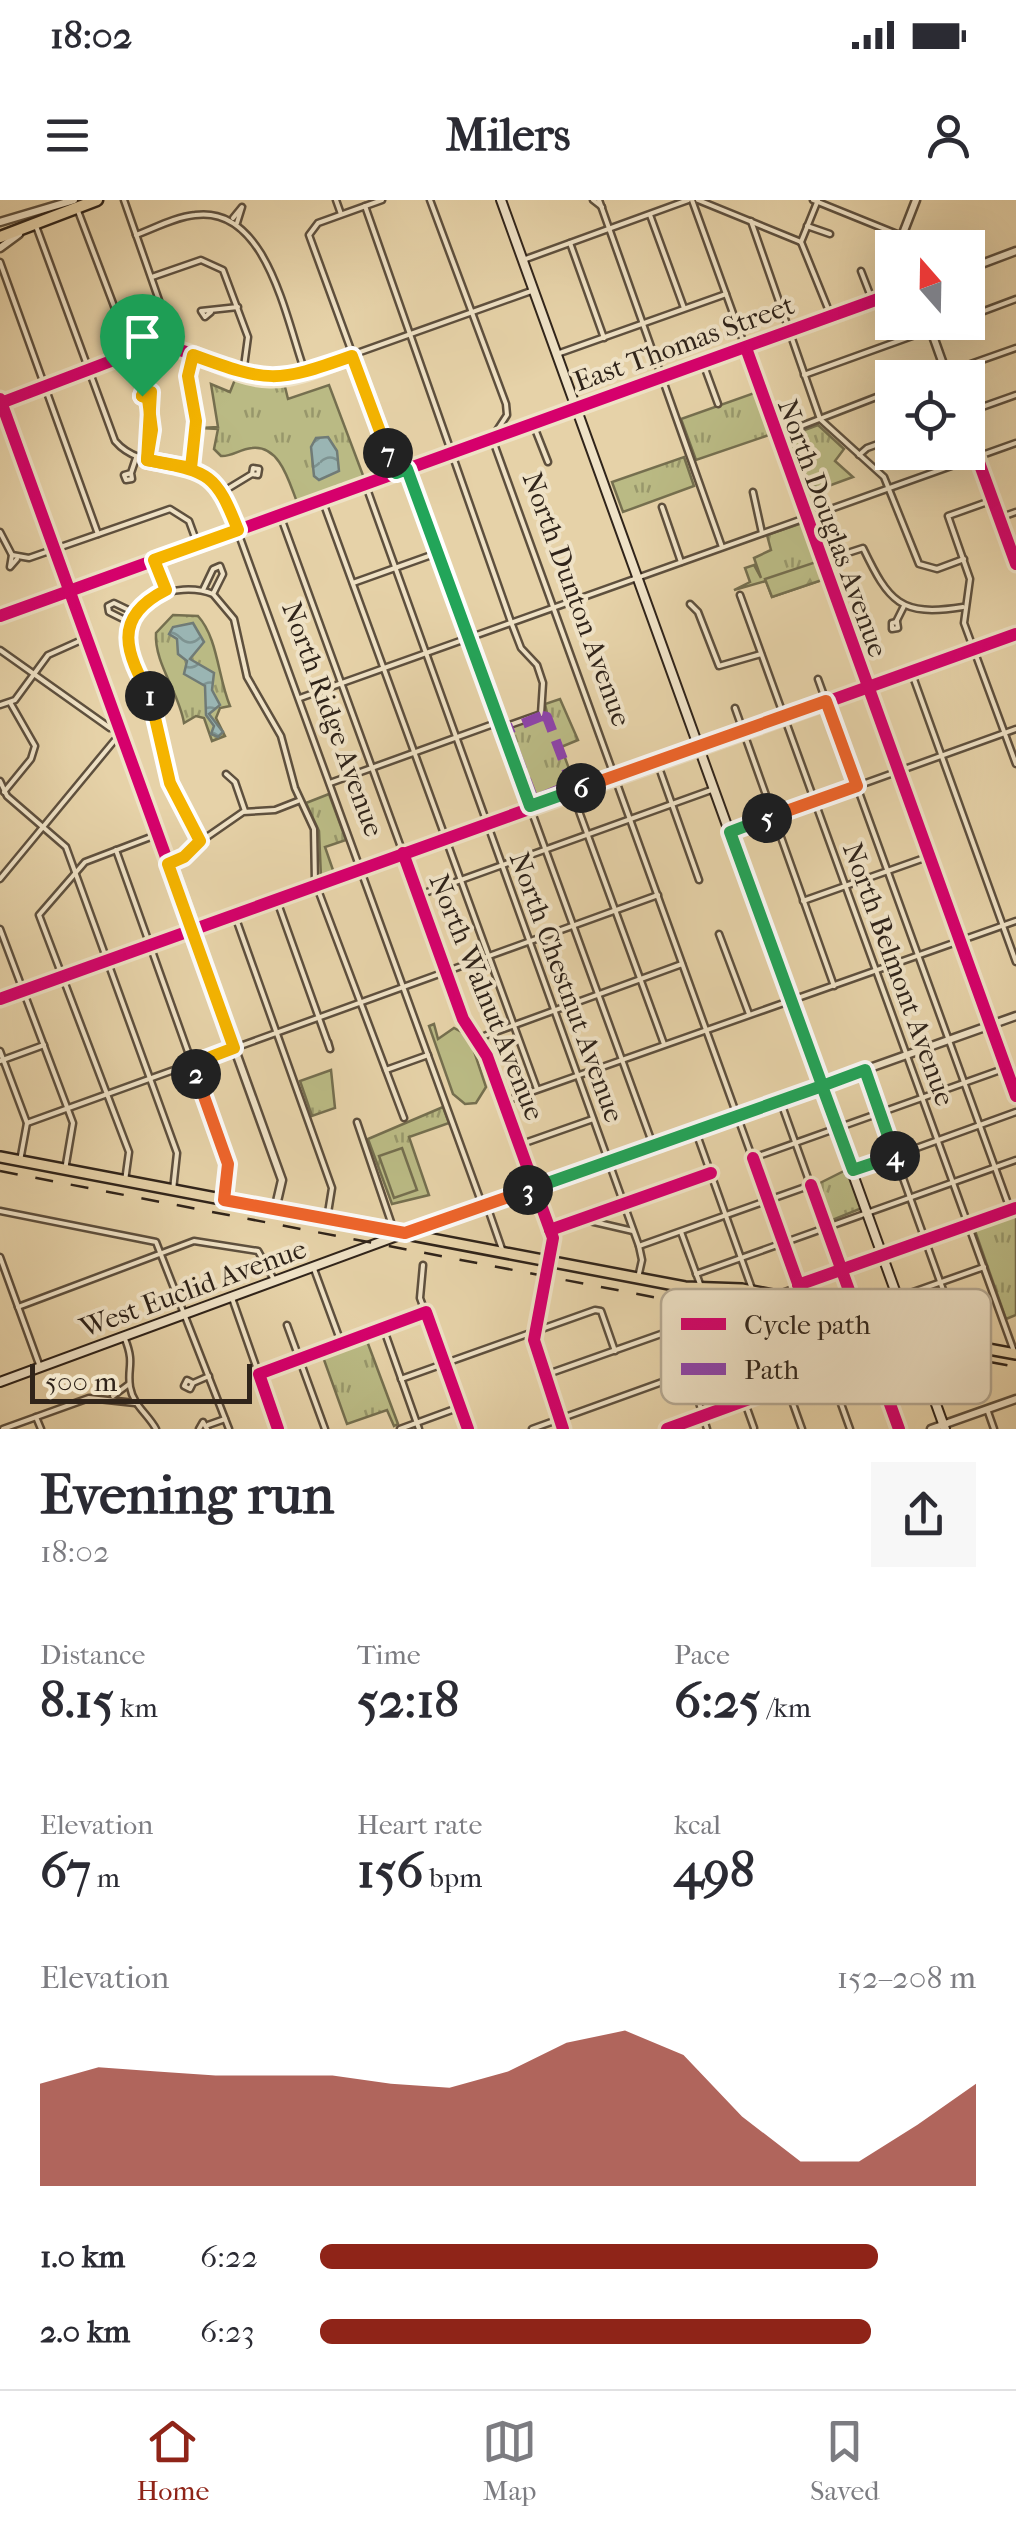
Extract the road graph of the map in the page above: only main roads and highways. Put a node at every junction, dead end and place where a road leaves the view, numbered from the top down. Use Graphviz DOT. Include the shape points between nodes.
graph roads {
  1 [pos="86,200"];
  2 [pos="98,200"];
  3 [pos="501,200"];
  4 [pos="0,234"];
  5 [pos="0,1157"];
  6 [pos="381,1229"];
  7 [pos="404,1233"];
  8 [pos="385,1241"];
  9 [pos="345,1257"];
  10 [pos="715,1289"];
  11 [pos="896,1289"];
  12 [pos="0,1382"];
  1 -- 4 [label="highway"];
  2 -- 4 [label="highway"];
  3 -- 11 [label="main road"];
  5 -- 6 [label="main road"];
  6 -- 7 [label="main road"];
  6 -- 8 [label="main road"];
  7 -- 8 [label="main road, West Euclid Avenue"];
  7 -- 9 [label="main road, West Euclid Avenue"];
  7 -- 10 [label="main road"];
  8 -- 9 [label="main road, West Euclid Avenue"];
  9 -- 12 [label="main road, West Euclid Avenue"];
}
